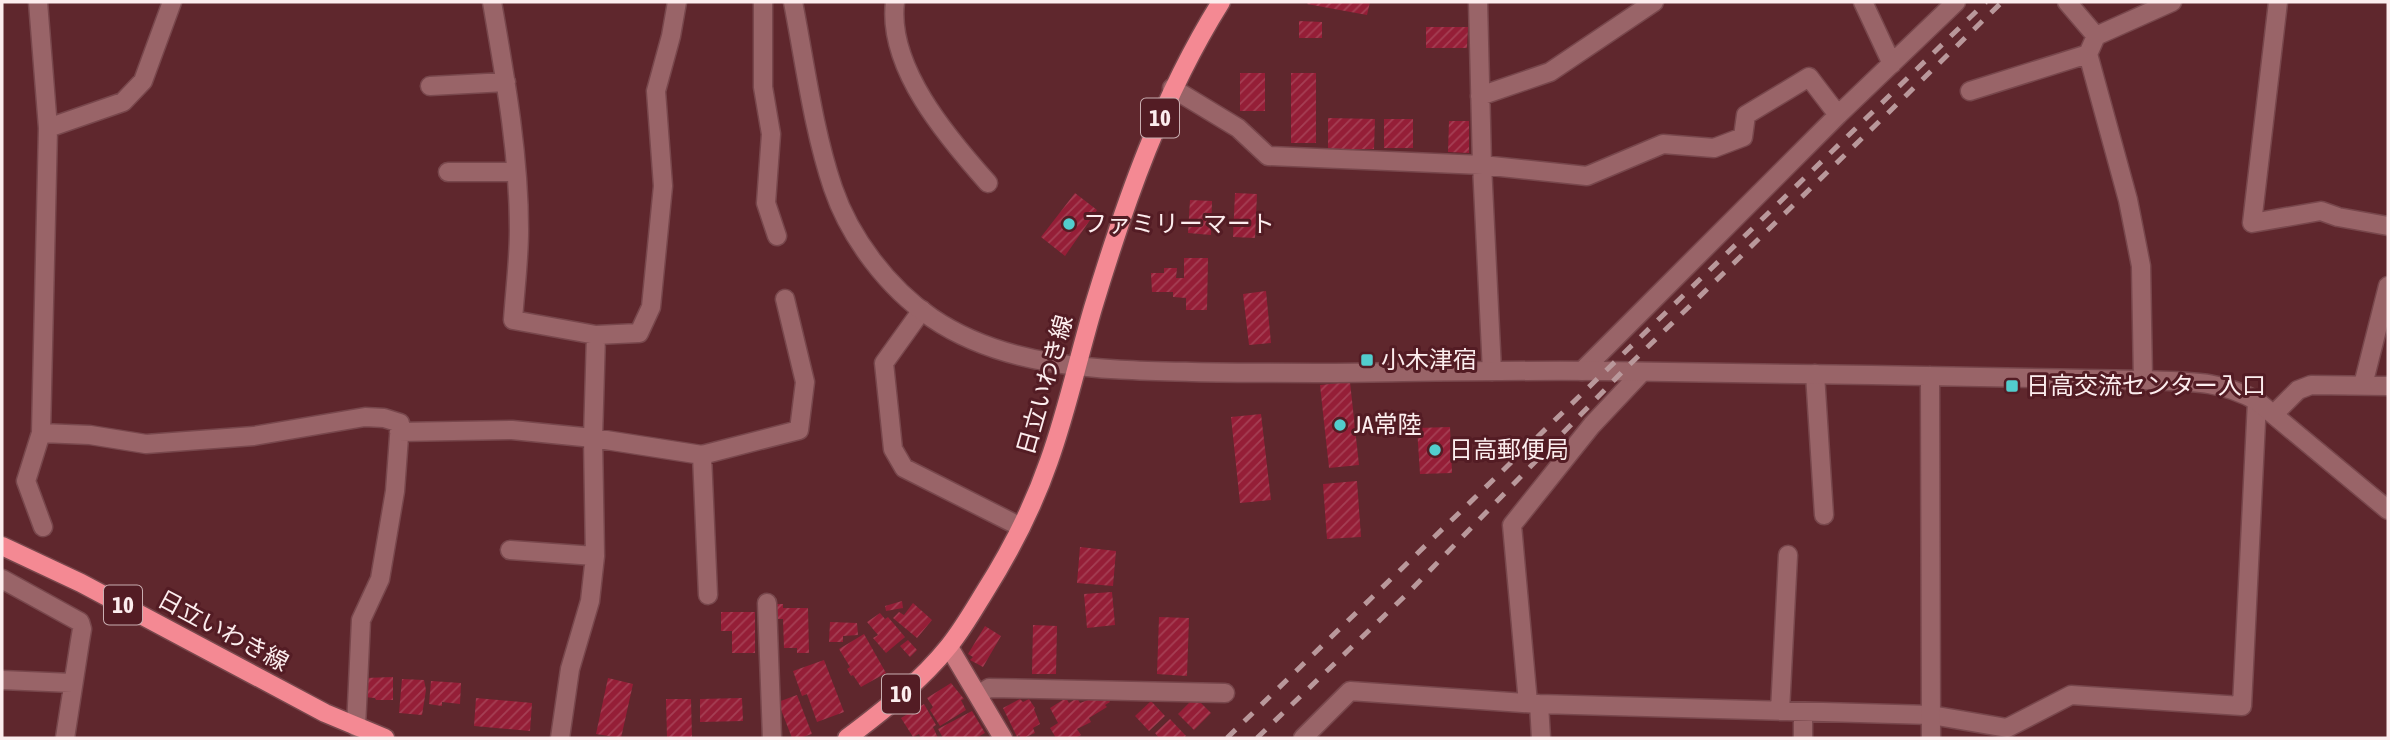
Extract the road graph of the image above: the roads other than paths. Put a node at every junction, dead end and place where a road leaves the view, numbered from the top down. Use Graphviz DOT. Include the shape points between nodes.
graph roads {
  1 [pos="38,2"];
  2 [pos="172,2"];
  3 [pos="492,2"];
  4 [pos="677,2"];
  5 [pos="763,2"];
  6 [pos="793,2"];
  7 [pos="895,2"];
  8 [pos="1221,2"];
  9 [pos="1478,2"];
  10 [pos="1654,2"];
  11 [pos="1863,2"];
  12 [pos="1955,2"];
  13 [pos="2067,2"];
  14 [pos="2172,2"];
  15 [pos="2278,2"];
  16 [pos="2096,36"];
  17 [pos="2088,54"];
  18 [pos="1892,64"];
  19 [pos="506,82"];
  20 [pos="430,86"];
  21 [pos="1172,88"];
  22 [pos="1970,92"];
  23 [pos="1480,96"];
  24 [pos="1838,115"];
  25 [pos="48,128"];
  26 [pos="1482,165"];
  27 [pos="448,172"];
  28 [pos="516,172"];
  29 [pos="988,183"];
  30 [pos="2388,226"];
  31 [pos="777,236"];
  32 [pos="2388,286"];
  33 [pos="785,299"];
  34 [pos="922,310"];
  35 [pos="596,335"];
  36 [pos="1077,366"];
  37 [pos="1492,371"];
  38 [pos="1582,371"];
  39 [pos="1642,372"];
  40 [pos="1815,374"];
  41 [pos="1930,376"];
  42 [pos="2143,380"];
  43 [pos="2363,385"];
  44 [pos="2388,386"];
  45 [pos="2258,401"];
  46 [pos="2274,414"];
  47 [pos="399,432"];
  48 [pos="41,433"];
  49 [pos="593,438"];
  50 [pos="702,455"];
  51 [pos="2388,510"];
  52 [pos="1824,515"];
  53 [pos="43,527"];
  54 [pos="1021,527"];
  55 [pos="2,546"];
  56 [pos="510,550"];
  57 [pos="1788,555"];
  58 [pos="595,556"];
  59 [pos="2,579"];
  60 [pos="708,594"];
  61 [pos="767,603"];
  62 [pos="949,647"];
  63 [pos="2,680"];
  64 [pos="72,683"];
  65 [pos="1225,692"];
  66 [pos="978,695"];
  67 [pos="1533,704"];
  68 [pos="1780,711"];
  69 [pos="1803,712"];
  70 [pos="1931,715"];
  71 [pos="356,727"];
  72 [pos="65,738"];
  73 [pos="385,738"];
  74 [pos="560,738"];
  75 [pos="772,738"];
  76 [pos="847,738"];
  77 [pos="1003,738"];
  78 [pos="1303,738"];
  79 [pos="1541,738"];
  80 [pos="1803,738"];
  81 [pos="1931,738"];
  1 -- 25 [label="street"];
  2 -- 25 [label="street" via="143,81 123,102"];
  3 -- 19 [label="street"];
  4 -- 35 [label="street" via="656,91 663,186 651,307 639,333"];
  5 -- 31 [label="street" via="763,88 771,134 766,204"];
  6 -- 34 [label="street" via="834,190 847,220 881,272"];
  7 -- 29 [label="street" via="895,37 905,65 934,117"];
  8 -- 21 [label="main road, 日立いわき線 / 10"];
  9 -- 23 [label="street"];
  10 -- 23 [label="street" via="1550,72"];
  11 -- 18 [label="street"];
  12 -- 18 [label="street"];
  13 -- 16 [label="street"];
  14 -- 16 [label="street"];
  15 -- 30 [label="street" via="2252,223 2321,211"];
  16 -- 17 [label="street"];
  17 -- 22 [label="street"];
  17 -- 42 [label="street" via="2141,266"];
  18 -- 24 [label="street"];
  19 -- 20 [label="street"];
  19 -- 28 [label="street"];
  21 -- 26 [label="street" via="1238,128 1268,156"];
  21 -- 36 [label="main road, 日立いわき線 / 10" via="1133,185"];
  23 -- 26 [label="street"];
  24 -- 26 [label="street" via="1809,77 1746,115 1743,137 1714,148 1663,144 1587,176"];
  24 -- 38 [label="street"];
  25 -- 48 [label="street"];
  26 -- 37 [label="street"];
  27 -- 28 [label="street"];
  28 -- 35 [label="street" via="519,231 513,320"];
  32 -- 43 [label="street"];
  33 -- 50 [label="street" via="806,382 799,430"];
  34 -- 36 [label="street" via="1001,351"];
  34 -- 54 [label="street" via="884,363 893,449 904,468"];
  35 -- 49 [label="street"];
  36 -- 37 [label="street" via="1263,373"];
  36 -- 54 [label="main road, 日立いわき線 / 10" via="1050,459"];
  37 -- 38 [label="street"];
  38 -- 39 [label="street"];
  39 -- 40 [label="street"];
  39 -- 67 [label="street" via="1592,425 1512,525"];
  40 -- 41 [label="street"];
  40 -- 52 [label="street"];
  41 -- 42 [label="street"];
  41 -- 70 [label="street"];
  42 -- 45 [label="street" via="2218,384"];
  43 -- 44 [label="street"];
  43 -- 46 [label="street" via="2311,385 2298,390"];
  45 -- 46 [label="street"];
  45 -- 70 [label="street" via="2242,706 2071,695 2007,728"];
  46 -- 51 [label="street"];
  47 -- 48 [label="street" via="400,423 365,417 254,436 146,444"];
  47 -- 49 [label="street" via="512,429"];
  47 -- 71 [label="street" via="395,491 380,579 361,620"];
  48 -- 53 [label="street" via="26,481"];
  49 -- 50 [label="street"];
  49 -- 58 [label="street"];
  50 -- 60 [label="street"];
  54 -- 62 [label="main road, 日立いわき線 / 10"];
  55 -- 71 [label="main road, 日立いわき線 / 10"];
  56 -- 58 [label="street"];
  57 -- 68 [label="street"];
  58 -- 74 [label="street" via="590,601 570,669"];
  59 -- 64 [label="street" via="80,622"];
  61 -- 75 [label="street"];
  62 -- 66 [label="main road"];
  62 -- 76 [label="main road, 日立いわき線 / 10"];
  63 -- 64 [label="street"];
  64 -- 72 [label="street"];
  65 -- 66 [label="street" via="989,688"];
  66 -- 77 [label="main road"];
  67 -- 68 [label="street"];
  67 -- 78 [label="street" via="1350,691"];
  67 -- 79 [label="street"];
  68 -- 69 [label="street"];
  69 -- 70 [label="street"];
  69 -- 80 [label="street"];
  70 -- 81 [label="street"];
  71 -- 73 [label="main road, 日立いわき線 / 10"];
}
